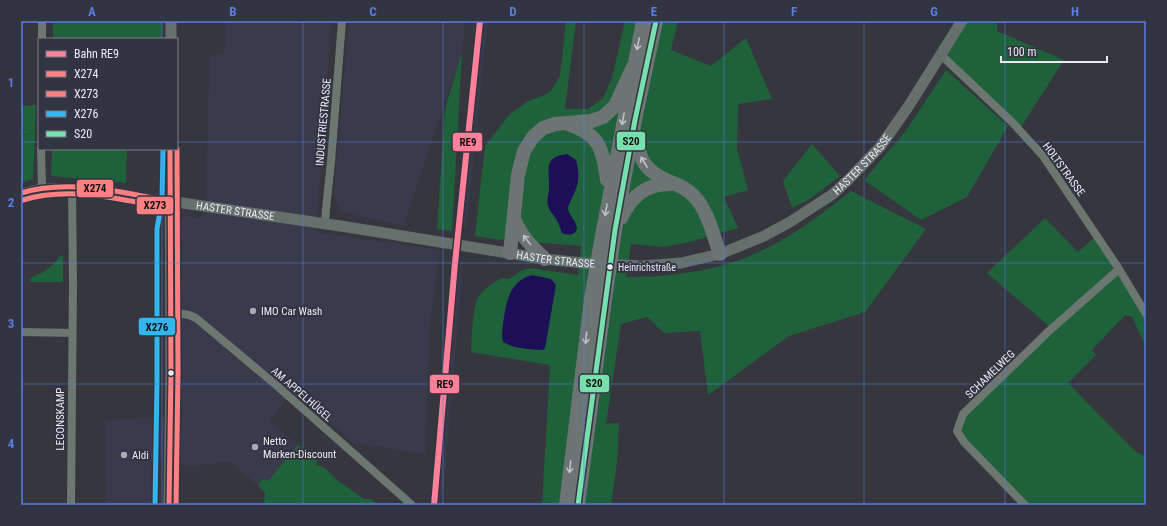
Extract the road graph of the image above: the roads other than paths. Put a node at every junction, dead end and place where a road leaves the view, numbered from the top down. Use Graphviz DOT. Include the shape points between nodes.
graph roads {
  1 [pos="42,21"];
  2 [pos="171,21"];
  3 [pos="342,21"];
  4 [pos="643,21"];
  5 [pos="656,21"];
  6 [pos="962,21"];
  7 [pos="42,38"];
  8 [pos="171,38"];
  9 [pos="941,55"];
  10 [pos="633,67"];
  11 [pos="636,120"];
  12 [pos="566,123"];
  13 [pos="41,150"];
  14 [pos="170,150"];
  15 [pos="675,184"];
  16 [pos="72,187"];
  17 [pos="42,188"];
  18 [pos="609,191"];
  19 [pos="21,193"];
  20 [pos="169,201"];
  21 [pos="514,217"];
  22 [pos="326,224"];
  23 [pos="609,230"];
  24 [pos="510,253"];
  25 [pos="720,254"];
  26 [pos="545,259"];
  27 [pos="1119,268"];
  28 [pos="598,299"];
  29 [pos="171,312"];
  30 [pos="1146,314"];
  31 [pos="21,332"];
  32 [pos="72,333"];
  33 [pos="71,505"];
  34 [pos="162,505"];
  35 [pos="169,505"];
  36 [pos="412,505"];
  37 [pos="566,505"];
  38 [pos="578,505"];
  39 [pos="1025,505"];
  1 -- 7 [label="street"];
  2 -- 8 [label="street"];
  3 -- 22 [label="street, INDUSTRIESTRASSE"];
  4 -- 10 [label="highway, one-way"];
  5 -- 11 [label="highway"];
  6 -- 9 [label="street, HASTER STRASSE"];
  9 -- 25 [label="street, HASTER STRASSE" via="880,147 838,189 790,222"];
  9 -- 27 [label="street, HOLTSTRASSE" via="1012,122 1043,156"];
  10 -- 12 [label="highway" via="615,106 603,117 591,121"];
  10 -- 18 [label="highway, one-way"];
  15 -- 11 [label="highway, one-way" via="660,178 647,168 641,159 637,144"];
  11 -- 23 [label="highway"];
  12 -- 18 [label="highway" via="579,128 598,144 604,157"];
  12 -- 21 [label="highway" via="543,128 533,136 524,151 518,175"];
  13 -- 17 [label="street"];
  14 -- 20 [label="street"];
  15 -- 23 [label="highway" via="663,183 639,193"];
  15 -- 25 [label="highway" via="694,196 705,212"];
  16 -- 17 [label="street"];
  16 -- 20 [label="street"];
  16 -- 32 [label="street, LECONSKAMP"];
  17 -- 19 [label="street"];
  18 -- 23 [label="highway, one-way"];
  20 -- 22 [label="street, HASTER STRASSE"];
  20 -- 29 [label="street"];
  20 -- 34 [label="street" via="164,229"];
  21 -- 24 [label="highway"];
  26 -- 21 [label="highway, one-way" via="527,241"];
  22 -- 24 [label="street, HASTER STRASSE"];
  23 -- 28 [label="highway, bridge"];
  24 -- 26 [label="street, HASTER STRASSE"];
  25 -- 26 [label="street, HASTER STRASSE" via="681,263 642,266"];
  27 -- 30 [label="street, HOLTSTRASSE"];
  27 -- 39 [label="street, SCHAMELWEG" via="963,414 957,431 964,442"];
  28 -- 37 [label="highway, one-way"];
  28 -- 38 [label="highway"];
  29 -- 35 [label="street"];
  29 -- 36 [label="street, AM APPELHÜGEL" via="196,318"];
  31 -- 32 [label="street"];
  32 -- 33 [label="street, LECONSKAMP"];
}
